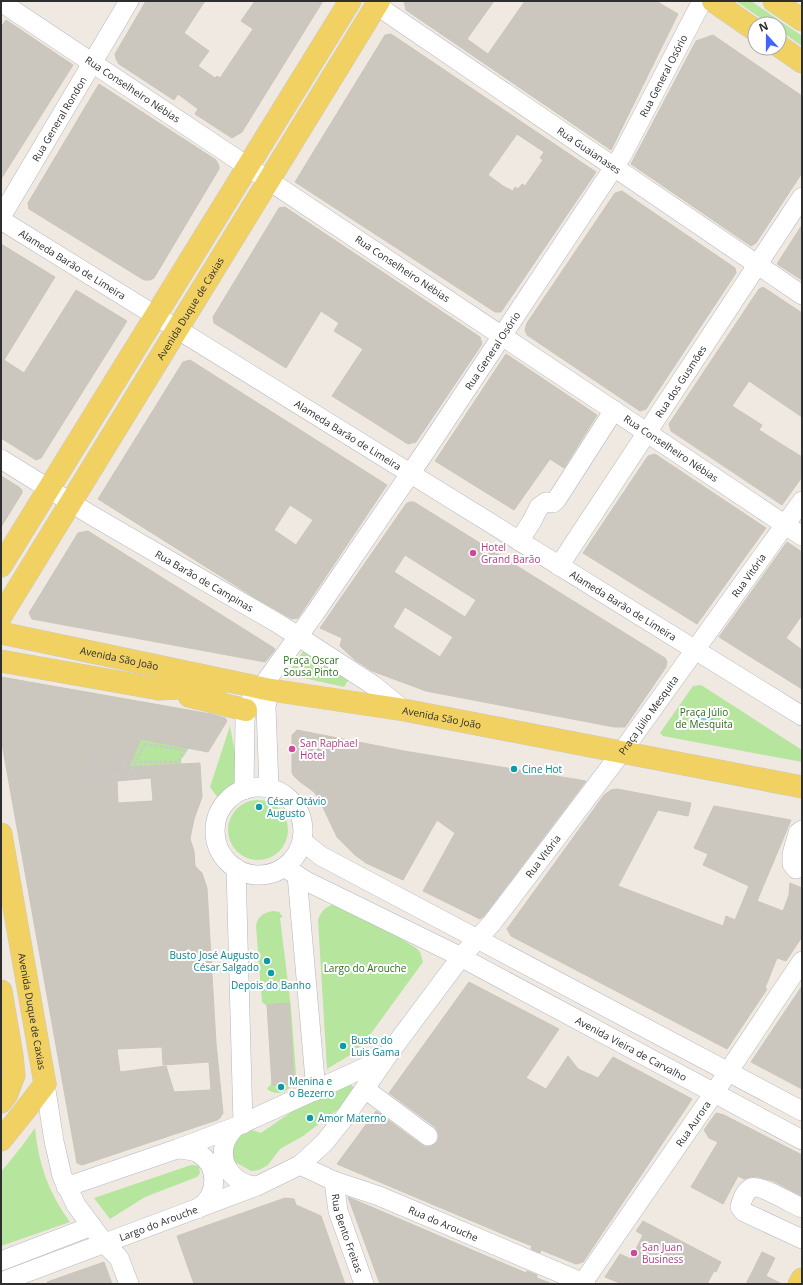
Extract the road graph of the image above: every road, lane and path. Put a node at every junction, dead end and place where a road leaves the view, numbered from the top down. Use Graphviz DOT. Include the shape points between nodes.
graph roads {
  1 [pos="129,1"];
  2 [pos="350,1"];
  3 [pos="702,1"];
  4 [pos="713,1"];
  5 [pos="774,1"];
  6 [pos="1,2"];
  7 [pos="378,3"];
  8 [pos="802,20"];
  9 [pos="747,24"];
  10 [pos="787,52"];
  11 [pos="802,62"];
  12 [pos="92,63"];
  13 [pos="298,86"];
  14 [pos="280,161"];
  15 [pos="248,166"];
  16 [pos="614,168"];
  17 [pos="268,180"];
  18 [pos="802,197"];
  19 [pos="1,218"];
  20 [pos="757,265"];
  21 [pos="802,295"];
  22 [pos="156,315"];
  23 [pos="177,328"];
  24 [pos="503,335"];
  25 [pos="614,410"];
  26 [pos="647,433"];
  27 [pos="1,459"];
  28 [pos="410,473"];
  29 [pos="49,490"];
  30 [pos="802,501"];
  31 [pos="70,502"];
  32 [pos="785,525"];
  33 [pos="802,536"];
  34 [pos="519,541"];
  35 [pos="1,566"];
  36 [pos="559,566"];
  37 [pos="1,616"];
  38 [pos="1,633"];
  39 [pos="298,637"];
  40 [pos="695,650"];
  41 [pos="1,661"];
  42 [pos="159,689"];
  43 [pos="266,689"];
  44 [pos="246,710"];
  45 [pos="404,710"];
  46 [pos="802,716"];
  47 [pos="621,752"];
  48 [pos="126,761"];
  49 [pos="127,778"];
  50 [pos="802,787"];
  51 [pos="269,788"];
  52 [pos="244,790"];
  53 [pos="802,830"];
  54 [pos="1,834"];
  55 [pos="302,841"];
  56 [pos="802,866"];
  57 [pos="236,868"];
  58 [pos="291,871"];
  59 [pos="478,939"];
  60 [pos="461,958"];
  61 [pos="802,961"];
  62 [pos="26,976"];
  63 [pos="3,1001"];
  64 [pos="390,1052"];
  65 [pos="729,1071"];
  66 [pos="14,1075"];
  67 [pos="45,1084"];
  68 [pos="367,1086"];
  69 [pos="316,1091"];
  70 [pos="714,1093"];
  71 [pos="1,1102"];
  72 [pos="802,1112"];
  73 [pos="239,1125"];
  74 [pos="430,1134"];
  75 [pos="797,1138"];
  76 [pos="1,1140"];
  77 [pos="177,1149"];
  78 [pos="300,1165"];
  79 [pos="334,1181"];
  80 [pos="257,1186"];
  81 [pos="66,1187"];
  82 [pos="802,1208"];
  83 [pos="196,1210"];
  84 [pos="92,1226"];
  85 [pos="802,1239"];
  86 [pos="105,1244"];
  87 [pos="1,1261"];
  88 [pos="802,1279"];
  89 [pos="1,1282"];
  90 [pos="584,1283"];
  91 [pos="129,1284"];
  92 [pos="364,1284"];
  93 [pos="799,1284"];
  1 -- 12 [label="street, Rua General Rondon"];
  2 -- 13 [label="main road"];
  3 -- 16 [label="street, Rua General Osório"];
  4 -- 9 [label="main road"];
  5 -- 8 [label="main road"];
  6 -- 12 [label="street, Rua Conselheiro Nébias"];
  7 -- 14 [label="main road, Avenida Duque de Caxias"];
  7 -- 16 [label="street, Rua Guaianases"];
  10 -- 11 [label="main road"];
  12 -- 15 [label="street, Rua Conselheiro Nébias"];
  12 -- 19 [label="street, Rua General Rondon"];
  13 -- 14 [label="main road"];
  13 -- 15 [label="main road"];
  14 -- 17 [label="main road, Avenida Duque de Caxias"];
  15 -- 17 [label="street, Rua Conselheiro Nébias"];
  15 -- 22 [label="main road"];
  16 -- 20 [label="street, Rua Guaianases"];
  16 -- 24 [label="street, Rua General Osório"];
  17 -- 23 [label="main road, Avenida Duque de Caxias"];
  17 -- 24 [label="street, Rua Conselheiro Nébias"];
  18 -- 20 [label="street, Rua dos Gusmões"];
  19 -- 22 [label="street, Alameda Barão de Limeira"];
  20 -- 21 [label="street, Rua Guaianases"];
  20 -- 26 [label="street, Rua dos Gusmões"];
  22 -- 23 [label="street, Alameda Barão de Limeira"];
  22 -- 29 [label="main road"];
  23 -- 28 [label="street, Alameda Barão de Limeira"];
  23 -- 31 [label="main road, Avenida Duque de Caxias"];
  24 -- 25 [label="street, Rua Conselheiro Nébias"];
  24 -- 28 [label="street, Rua General Osório"];
  25 -- 26 [label="street, Rua Conselheiro Nébias"];
  25 -- 34 [label="street" via="557,499 553,503 546,502 539,507"];
  26 -- 32 [label="street, Rua Conselheiro Nébias"];
  26 -- 36 [label="street, Rua dos Gusmões"];
  27 -- 29 [label="street, Rua Barão de Campinas"];
  28 -- 34 [label="street, Alameda Barão de Limeira"];
  28 -- 39 [label="street, Rua General Osório"];
  29 -- 31 [label="street, Rua Barão de Campinas"];
  29 -- 35 [label="main road"];
  30 -- 32 [label="street, Rua Vitória"];
  31 -- 37 [label="main road, Avenida Duque de Caxias"];
  31 -- 39 [label="street, Rua Barão de Campinas"];
  32 -- 33 [label="street, Rua Conselheiro Nébias"];
  32 -- 40 [label="street, Rua Vitória"];
  34 -- 36 [label="street, Alameda Barão de Limeira"];
  36 -- 40 [label="street, Alameda Barão de Limeira"];
  38 -- 43 [label="main road, Avenida São João"];
  39 -- 43 [label="street, Rua General Osório"];
  39 -- 45 [label="street, Rua Barão de Campinas" via="373,685"];
  40 -- 46 [label="street"];
  40 -- 47 [label="street, Praça Júlio Mesquita"];
  41 -- 42 [label="main road, Avenida São João"];
  42 -- 43 [label="main road, Avenida São João"];
  42 -- 44 [label="main road"];
  43 -- 44 [label="street" via="251,698"];
  43 -- 45 [label="main road, Avenida São João"];
  43 -- 51 [label="street"];
  44 -- 52 [label="street"];
  45 -- 47 [label="main road, Avenida São João"];
  47 -- 50 [label="main road, Praça Júlio Mesquita"];
  47 -- 59 [label="street, Rua Vitória"];
  48 -- 48 [label="path" via="93,754 86,776 120,776"];
  49 -- 49 [label="path" via="134,777 141,762 178,762 185,750 145,744"];
  51 -- 52 [label="street" via="256,787"];
  51 -- 55 [label="street" via="282,794 296,808 302,820"];
  52 -- 57 [label="street" via="225,804 218,815 216,827 216,839 220,850"];
  53 -- 56 [label="street" via="798,832 792,854 792,864 796,868"];
  54 -- 62 [label="main road, Avenida Duque de Caxias"];
  55 -- 58 [label="street"];
  55 -- 59 [label="street" via="321,856"];
  57 -- 58 [label="street" via="252,874"];
  57 -- 73 [label="street"];
  58 -- 60 [label="street"];
  58 -- 69 [label="street"];
  59 -- 60 [label="street, Rua Vitória"];
  59 -- 65 [label="street"];
  60 -- 64 [label="street, Largo do Arouche"];
  60 -- 70 [label="street, Avenida Vieira de Carvalho"];
  61 -- 65 [label="street, Rua Aurora"];
  62 -- 63 [label="main road"];
  62 -- 67 [label="main road, Avenida Duque de Caxias"];
  63 -- 66 [label="main road"];
  64 -- 68 [label="street, Largo do Arouche"];
  64 -- 69 [label="street, Largo do Arouche" via="366,1067"];
  65 -- 70 [label="street, Rua Aurora"];
  65 -- 72 [label="street"];
  66 -- 67 [label="main road"];
  66 -- 71 [label="main road"];
  67 -- 76 [label="main road"];
  67 -- 81 [label="street, Avenida Duque de Caxias" via="54,1141"];
  68 -- 74 [label="street"];
  68 -- 78 [label="street, Largo do Arouche" via="324,1143"];
  69 -- 73 [label="street, Largo do Arouche"];
  70 -- 75 [label="street, Avenida Vieira de Carvalho"];
  70 -- 90 [label="street, Rua Aurora"];
  72 -- 75 [label="street"];
  73 -- 77 [label="street, Largo do Arouche"];
  73 -- 80 [label="street" via="229,1135 224,1148 224,1158 232,1175 239,1181"];
  77 -- 81 [label="street, Largo do Arouche"];
  77 -- 83 [label="street" via="196,1152 206,1160 212,1170 212,1193 206,1203"];
  78 -- 79 [label="street, Rua do Arouche"];
  78 -- 80 [label="street, Largo do Arouche"];
  79 -- 90 [label="street, Rua do Arouche" via="379,1196"];
  79 -- 92 [label="street, Rua Bento Freitas" via="338,1211"];
  80 -- 83 [label="street, Largo do Arouche"];
  81 -- 84 [label="street"];
  82 -- 85 [label="street" via="755,1187 745,1193 740,1207 744,1212"];
  83 -- 86 [label="street, Largo do Arouche"];
  84 -- 86 [label="street"];
  84 -- 87 [label="street"];
  86 -- 89 [label="street, Largo do Arouche"];
  86 -- 91 [label="street" via="119,1258"];
  88 -- 93 [label="main road"];
}
